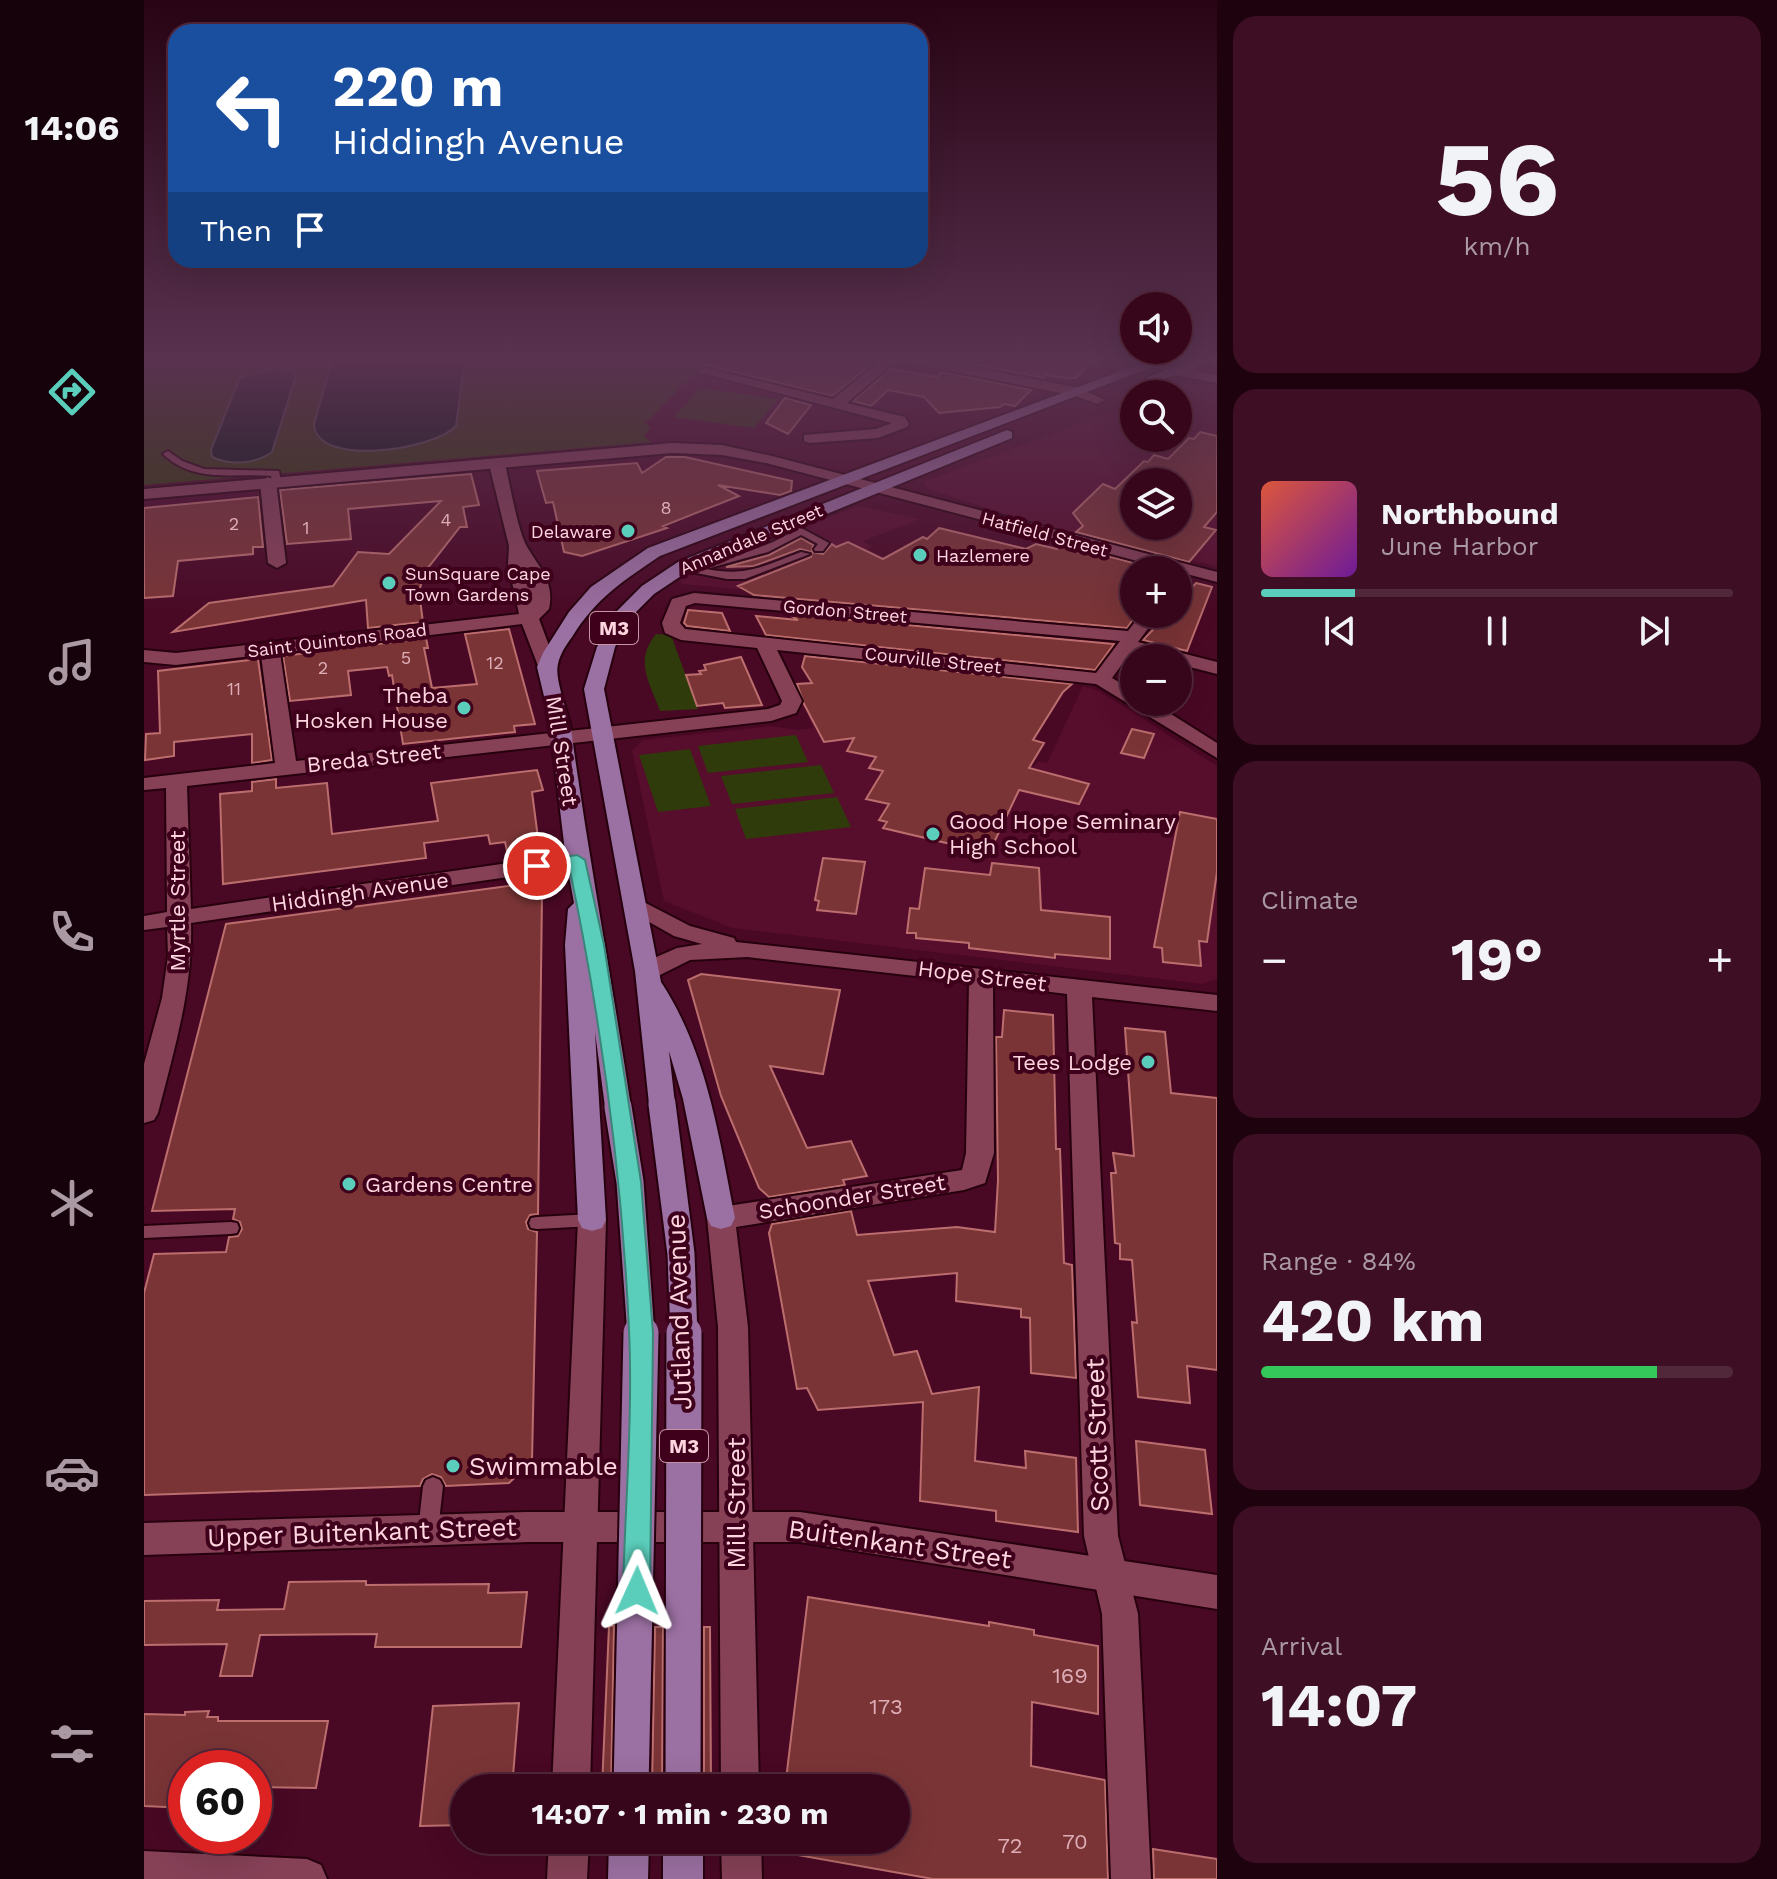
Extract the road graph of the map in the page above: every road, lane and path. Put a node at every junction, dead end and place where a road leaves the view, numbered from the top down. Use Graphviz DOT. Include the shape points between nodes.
graph roads {
  1 [pos="935,445"];
  2 [pos="984,445"];
  3 [pos="168,454"];
  4 [pos="497,464"];
  5 [pos="841,479"];
  6 [pos="272,482"];
  7 [pos="873,488"];
  8 [pos="144,494"];
  9 [pos="791,525"];
  10 [pos="814,536"];
  11 [pos="833,536"];
  12 [pos="819,549"];
  13 [pos="805,554"];
  14 [pos="1122,556"];
  15 [pos="277,563"];
  16 [pos="685,568"];
  17 [pos="1192,574"];
  18 [pos="1217,577"];
  19 [pos="529,618"];
  20 [pos="1140,628"];
  21 [pos="1130,641"];
  22 [pos="764,642"];
  23 [pos="1138,644"];
  24 [pos="270,648"];
  25 [pos="144,656"];
  26 [pos="1192,662"];
  27 [pos="547,667"];
  28 [pos="1217,668"];
  29 [pos="1101,679"];
  30 [pos="1120,691"];
  31 [pos="1160,716"];
  32 [pos="603,732"];
  33 [pos="562,737"];
  34 [pos="1217,752"];
  35 [pos="286,768"];
  36 [pos="176,780"];
  37 [pos="144,784"];
  38 [pos="577,860"];
  39 [pos="582,886"];
  40 [pos="636,905"];
  41 [pos="180,918"];
  42 [pos="144,923"];
  43 [pos="747,949"];
  44 [pos="981,976"];
  45 [pos="648,977"];
  46 [pos="1079,988"];
  47 [pos="1217,1003"];
  48 [pos="144,1113"];
  49 [pos="721,1218"];
  50 [pos="592,1220"];
  51 [pos="537,1223"];
  52 [pos="231,1228"];
  53 [pos="144,1232"];
  54 [pos="433,1486"];
  55 [pos="580,1528"];
  56 [pos="736,1528"];
  57 [pos="428,1531"];
  58 [pos="144,1539"];
  59 [pos="1109,1574"];
  60 [pos="1217,1592"];
  61 [pos="571,1774"];
  62 [pos="631,1774"];
  63 [pos="683,1774"];
  64 [pos="740,1774"];
  65 [pos="568,1854"];
  66 [pos="629,1854"];
  67 [pos="683,1854"];
  68 [pos="741,1854"];
  69 [pos="144,1871"];
  70 [pos="307,1879"];
  71 [pos="567,1879"];
  72 [pos="628,1879"];
  73 [pos="683,1879"];
  74 [pos="742,1879"];
  75 [pos="1131,1879"];
  1 -- 5 [label="main road, M3"];
  2 -- 7 [label="main road, M3"];
  3 -- 6 [label="lane" via="180,465 206,473 276,473"];
  4 -- 5 [label="street, Hatfield Street" via="702,449 754,456"];
  4 -- 6 [label="street, Hatfield Street"];
  4 -- 19 [label="street, Mill Street"];
  5 -- 7 [label="street, Hatfield Street"];
  5 -- 27 [label="main road, Annandale Street / M3" via="703,531 625,570 578,612"];
  6 -- 8 [label="street, Hatfield Street"];
  6 -- 15 [label="street"];
  7 -- 9 [label="main road, Annandale Street / M3"];
  7 -- 14 [label="street, Hatfield Street"];
  9 -- 10 [label="lane"];
  9 -- 16 [label="main road, Annandale Street / M3"];
  10 -- 11 [label="lane"];
  10 -- 12 [label="lane" via="824,543"];
  13 -- 16 [label="lane" via="745,576"];
  16 -- 32 [label="main road, Annandale Street / M3" via="646,588 618,621 594,689"];
  17 -- 18 [label="street, Hatfield Street"];
  19 -- 24 [label="street, Saint Quintons Road"];
  19 -- 27 [label="street, Mill Street"];
  20 -- 21 [label="street"];
  21 -- 22 [label="street, Gordon Street" via="694,598 678,603 671,623 681,634"];
  21 -- 23 [label="street"];
  21 -- 29 [label="street"];
  22 -- 29 [label="street, Courville Street"];
  22 -- 32 [label="street, Breda Street" via="792,701 789,709"];
  24 -- 25 [label="street, Saint Quintons Road" via="176,659"];
  24 -- 35 [label="street"];
  26 -- 28 [label="street"];
  27 -- 33 [label="main road, Mill Street / M3"];
  29 -- 30 [label="street"];
  31 -- 34 [label="street"];
  32 -- 33 [label="street, Breda Street"];
  32 -- 40 [label="main road, Mill Street / M3"];
  33 -- 35 [label="street, Breda Street"];
  33 -- 38 [label="main road, Mill Street / M3"];
  35 -- 36 [label="street, Breda Street"];
  36 -- 37 [label="street, Breda Street"];
  36 -- 41 [label="street, Myrtle Street"];
  38 -- 39 [label="main road, Mill Street / M3"];
  38 -- 41 [label="street, Hiddingh Avenue"];
  39 -- 50 [label="main road" via="577,945"];
  39 -- 62 [label="main road, Jutland Avenue / M3, bridge" via="630,1182 641,1333"];
  40 -- 43 [label="street, Hope Street" via="682,931"];
  40 -- 45 [label="main road, Mill Street / M3"];
  41 -- 42 [label="street, Hiddingh Avenue"];
  41 -- 48 [label="street, Myrtle Street" via="175,998"];
  43 -- 44 [label="street, Hope Street"];
  43 -- 45 [label="street, Hope Street" via="686,953"];
  44 -- 46 [label="street, Hope Street"];
  44 -- 49 [label="street, Schoonder Street" via="980,1153 975,1176"];
  45 -- 49 [label="main road" via="672,1019 683,1054"];
  45 -- 63 [label="main road, Jutland Avenue / M3, bridge" via="681,1254"];
  46 -- 47 [label="street, Hope Street"];
  46 -- 59 [label="street, Scott Street" via="1101,1536"];
  49 -- 56 [label="street, Mill Street" via="733,1327"];
  50 -- 51 [label="lane"];
  50 -- 55 [label="street"];
  52 -- 53 [label="lane"];
  54 -- 57 [label="lane"];
  55 -- 56 [label="street, Buitenkant Street"];
  55 -- 57 [label="street, Upper Buitenkant Street"];
  55 -- 61 [label="street"];
  56 -- 59 [label="street, Buitenkant Street" via="800,1527"];
  56 -- 64 [label="street, Mill Street"];
  57 -- 58 [label="street, Upper Buitenkant Street"];
  59 -- 60 [label="street, Buitenkant Street"];
  59 -- 75 [label="street, Scott Street" via="1120,1614"];
  65 -- 71 [label="street"];
  66 -- 72 [label="main road"];
  67 -- 73 [label="main road"];
  68 -- 74 [label="street"];
  69 -- 70 [label="street"];
}
